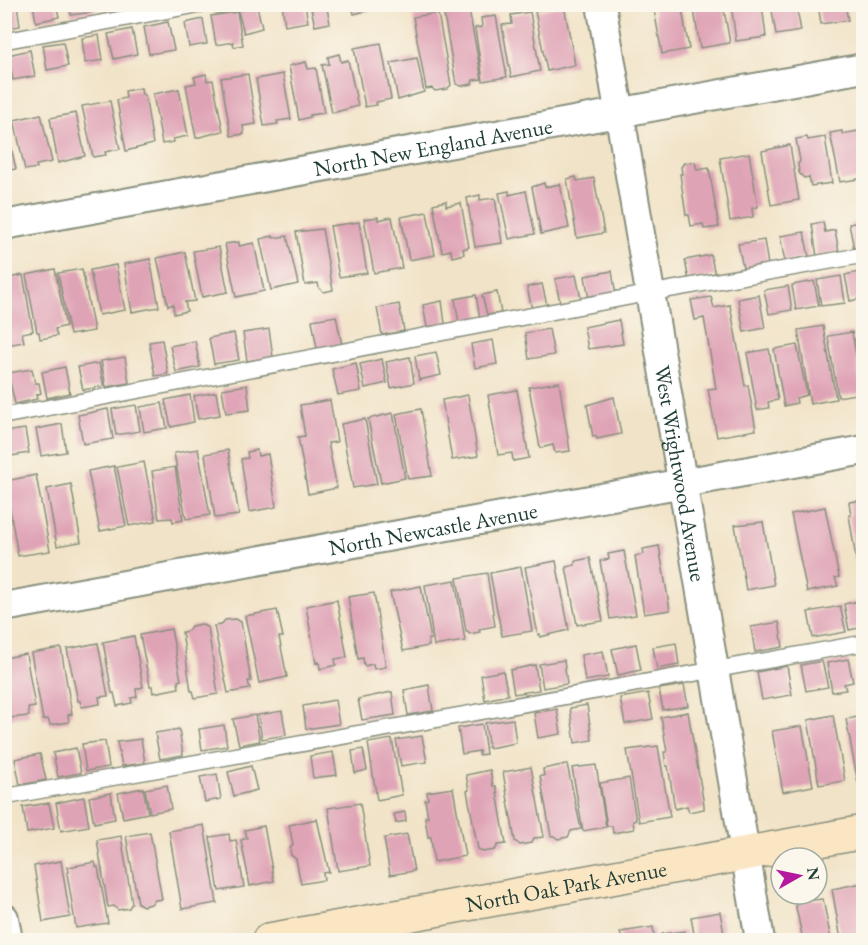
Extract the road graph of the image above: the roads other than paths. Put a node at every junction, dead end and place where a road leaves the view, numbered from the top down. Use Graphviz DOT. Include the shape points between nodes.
graph roads {
  1 [pos="202,4"];
  2 [pos="601,4"];
  3 [pos="4,40"];
  4 [pos="864,68"];
  5 [pos="619,113"];
  6 [pos="4,225"];
  7 [pos="864,255"];
  8 [pos="650,293"];
  9 [pos="4,416"];
  10 [pos="864,450"];
  11 [pos="682,483"];
  12 [pos="4,607"];
  13 [pos="864,643"];
  14 [pos="714,670"];
  15 [pos="4,797"];
  16 [pos="864,832"];
  17 [pos="746,854"];
  18 [pos="4,918"];
  19 [pos="8,940"];
  20 [pos="268,940"];
  21 [pos="760,940"];
  1 -- 3 [label="lane"];
  2 -- 5 [label="street, West Wrightwood Avenue"];
  4 -- 5 [label="street, North New England Avenue"];
  5 -- 6 [label="street, North New England Avenue"];
  5 -- 8 [label="street, West Wrightwood Avenue"];
  7 -- 8 [label="lane"];
  8 -- 9 [label="lane"];
  8 -- 11 [label="street, West Wrightwood Avenue"];
  10 -- 11 [label="street, North Newcastle Avenue"];
  11 -- 12 [label="street, North Newcastle Avenue"];
  11 -- 14 [label="street, West Wrightwood Avenue"];
  13 -- 14 [label="lane"];
  14 -- 15 [label="lane"];
  14 -- 17 [label="street, West Wrightwood Avenue"];
  16 -- 17 [label="street, North Oak Park Avenue"];
  17 -- 20 [label="street, North Oak Park Avenue"];
  17 -- 21 [label="street, West Wrightwood Avenue"];
  18 -- 19 [label="street"];
}
